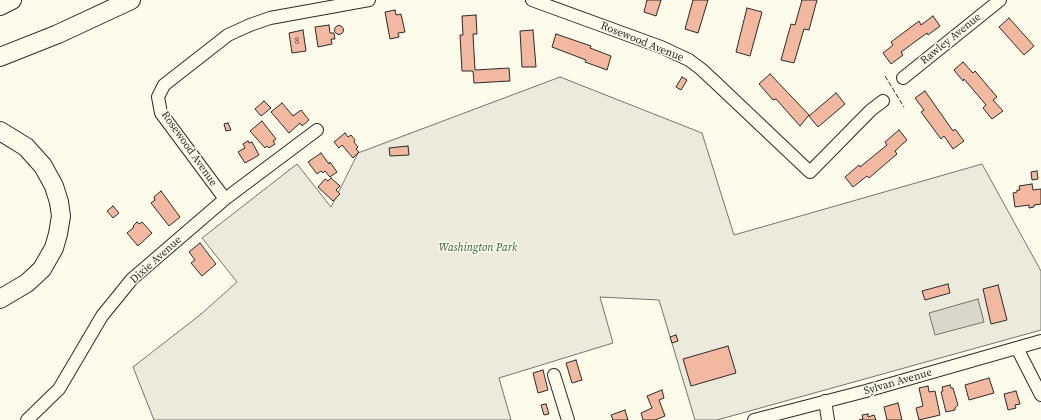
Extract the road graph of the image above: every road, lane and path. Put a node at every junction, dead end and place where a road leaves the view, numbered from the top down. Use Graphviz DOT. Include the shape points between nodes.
graph roads {
  1 [pos="12,0"];
  2 [pos="132,0"];
  3 [pos="369,0"];
  4 [pos="532,0"];
  5 [pos="1000,0"];
  6 [pos="0,6"];
  7 [pos="0,57"];
  8 [pos="903,78"];
  9 [pos="883,101"];
  10 [pos="317,130"];
  11 [pos="0,131"];
  12 [pos="225,199"];
  13 [pos="0,299"];
  14 [pos="1041,341"];
  15 [pos="1017,348"];
  16 [pos="554,375"];
  17 [pos="1041,395"];
  18 [pos="825,401"];
  19 [pos="27,420"];
  20 [pos="568,420"];
  21 [pos="754,420"];
  22 [pos="828,420"];
  1 -- 6 [label="highway"];
  2 -- 7 [label="highway"];
  3 -- 12 [label="street, Rosewood Avenue" via="270,18 250,25 228,36 164,85 158,97 162,113"];
  4 -- 9 [label="street, Rosewood Avenue" via="661,47 689,60 810,172"];
  5 -- 8 [label="street, Rawley Avenue"];
  10 -- 12 [label="street, Dixie Avenue"];
  11 -- 13 [label="highway" via="26,147 44,166 54,186 61,216 57,241 42,269 27,283"];
  12 -- 19 [label="street, Dixie Avenue" via="132,279 102,316 59,389"];
  14 -- 15 [label="street, Sylvan Avenue"];
  15 -- 17 [label="street"];
  15 -- 18 [label="street, Sylvan Avenue"];
  16 -- 20 [label="street"];
  18 -- 21 [label="street, Sylvan Avenue"];
  18 -- 22 [label="street"];
}
